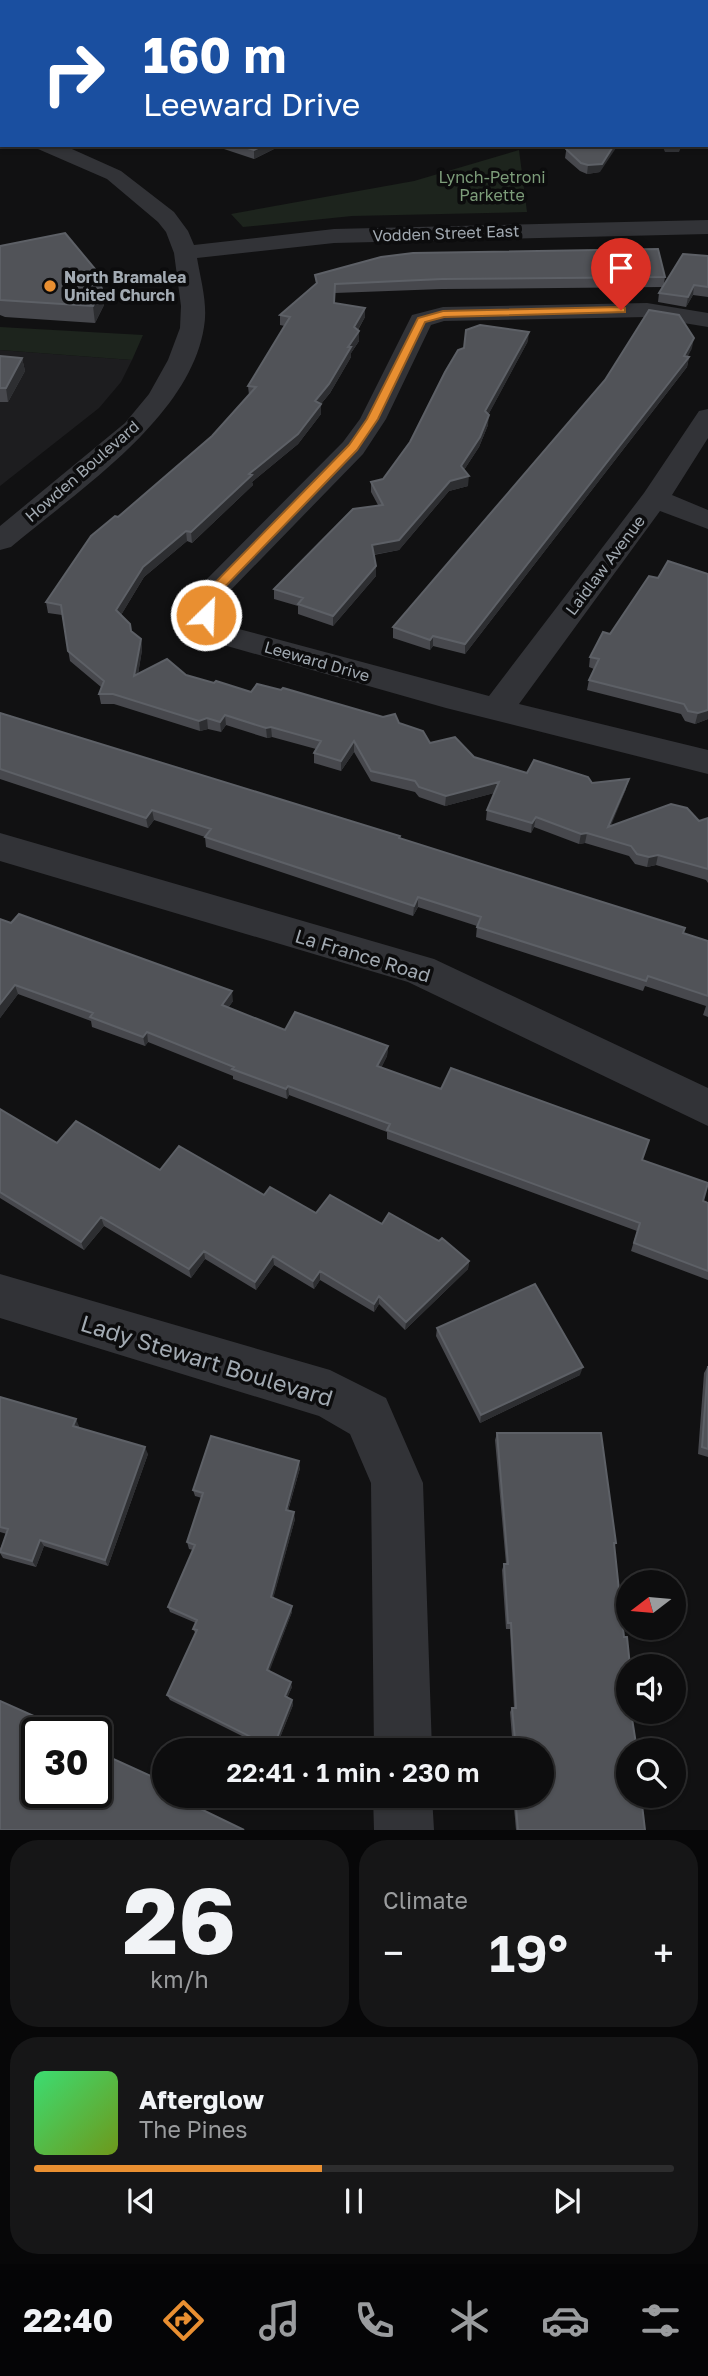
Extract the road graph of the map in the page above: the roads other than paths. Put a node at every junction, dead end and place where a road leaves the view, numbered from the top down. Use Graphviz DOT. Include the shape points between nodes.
graph roads {
  1 [pos="50,147"];
  2 [pos="708,227"];
  3 [pos="185,253"];
  4 [pos="708,320"];
  5 [pos="708,417"];
  6 [pos="655,498"];
  7 [pos="708,520"];
  8 [pos="0,541"];
  9 [pos="497,709"];
  10 [pos="708,762"];
  11 [pos="0,848"];
  12 [pos="708,1108"];
  13 [pos="0,1296"];
  14 [pos="402,1738"];
  15 [pos="403,1808"];
  16 [pos="404,1830"];
  1 -- 3 [label="street, Howden Boulevard" via="132,187 166,216"];
  2 -- 3 [label="street, Vodden Street East" via="334,236"];
  3 -- 8 [label="street, Howden Boulevard" via="192,328 161,397 135,429"];
  4 -- 9 [label="street, Leeward Drive" via="647,310 443,314 421,320 373,419 353,447 209,595 206,615 224,635"];
  5 -- 6 [label="street, Laidlaw Avenue"];
  6 -- 7 [label="street"];
  6 -- 9 [label="street, Laidlaw Avenue"];
  9 -- 10 [label="street, Leeward Drive"];
  11 -- 12 [label="street, La France Road" via="420,970"];
  13 -- 14 [label="street, Lady Stewart Boulevard" via="330,1395 368,1416 397,1483"];
  15 -- 16 [label="street"];
}
